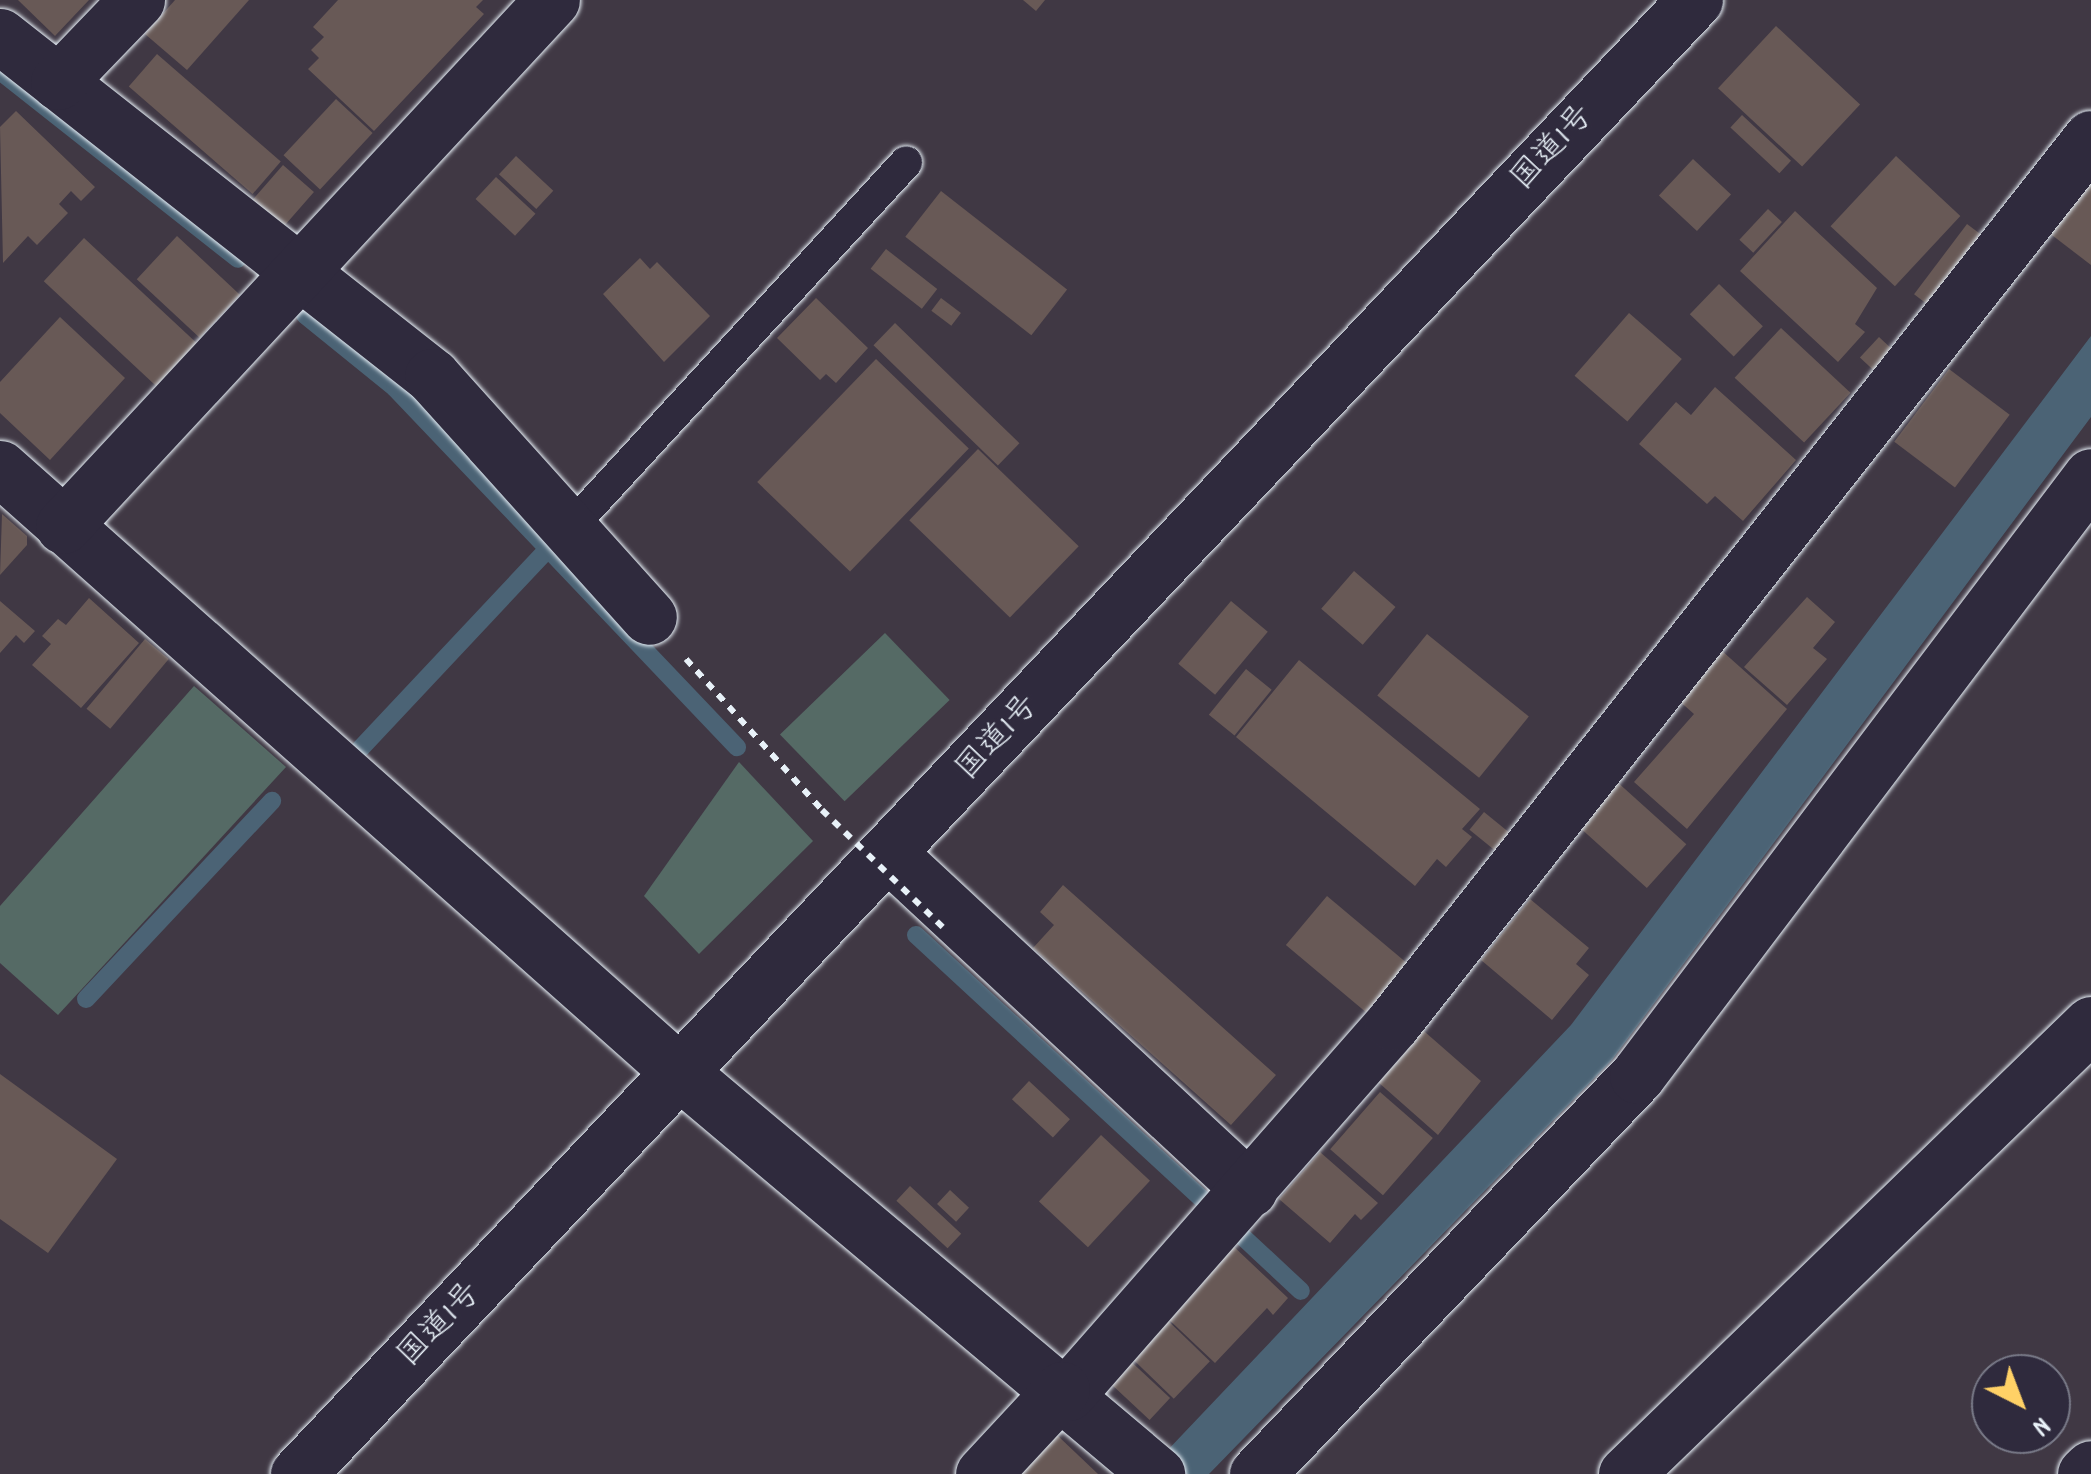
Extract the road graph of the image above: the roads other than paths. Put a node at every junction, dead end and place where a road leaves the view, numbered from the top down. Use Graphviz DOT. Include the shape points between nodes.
graph roads {
  1 [pos="137,0"];
  2 [pos="552,0"];
  3 [pos="1695,0"];
  4 [pos="0,36"];
  5 [pos="58,82"];
  6 [pos="2091,138"];
  7 [pos="906,163"];
  8 [pos="298,270"];
  9 [pos="0,468"];
  10 [pos="2091,476"];
  11 [pos="63,526"];
  12 [pos="570,529"];
  13 [pos="649,617"];
  14 [pos="890,855"];
  15 [pos="2091,1024"];
  16 [pos="684,1075"];
  17 [pos="1250,1190"];
  18 [pos="1065,1391"];
  19 [pos="1149,1467"];
  20 [pos="2091,1468"];
  21 [pos="298,1474"];
  22 [pos="983,1474"];
  23 [pos="1257,1474"];
  24 [pos="1626,1474"];
  25 [pos="2085,1474"];
  1 -- 5 [label="main road"];
  2 -- 8 [label="main road"];
  3 -- 14 [label="main road, 国道1号"];
  4 -- 5 [label="main road"];
  5 -- 8 [label="main road"];
  6 -- 17 [label="main road" via="1392,1024"];
  7 -- 12 [label="lane"];
  8 -- 11 [label="main road"];
  8 -- 12 [label="main road" via="432,376"];
  9 -- 11 [label="main road"];
  10 -- 23 [label="main road" via="1637,1076"];
  11 -- 16 [label="main road"];
  12 -- 13 [label="main road"];
  14 -- 16 [label="main road, 国道1号"];
  14 -- 17 [label="main road"];
  15 -- 24 [label="main road"];
  16 -- 18 [label="main road"];
  16 -- 21 [label="main road, 国道1号"];
  17 -- 18 [label="main road"];
  18 -- 19 [label="main road"];
  18 -- 22 [label="main road"];
  20 -- 25 [label="main road"];
}
